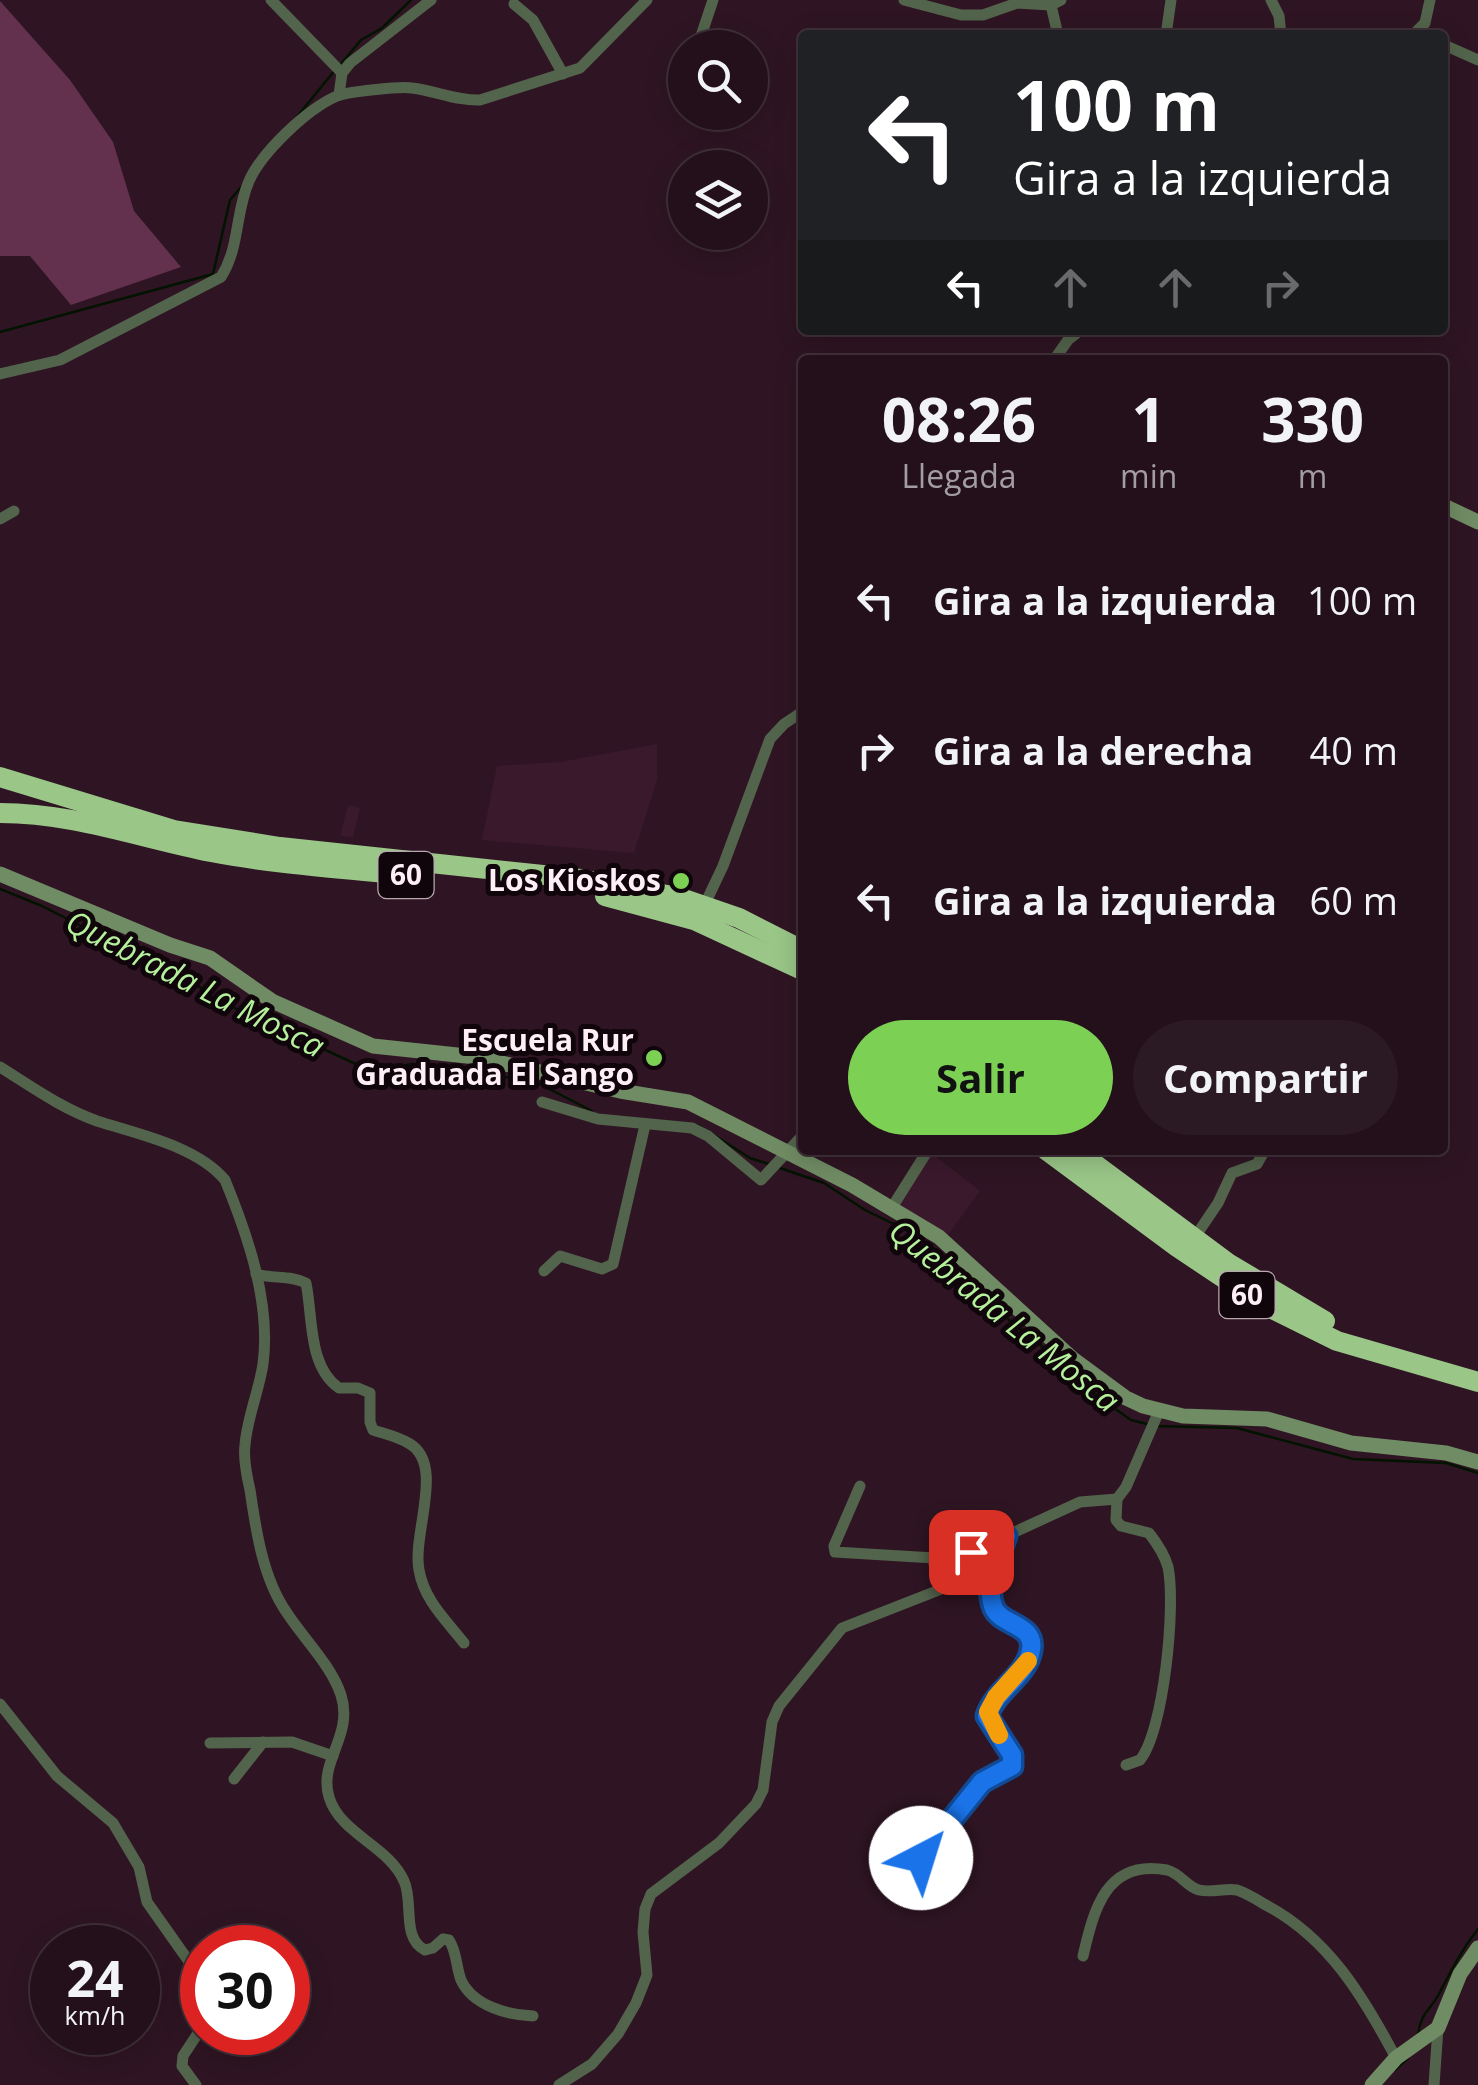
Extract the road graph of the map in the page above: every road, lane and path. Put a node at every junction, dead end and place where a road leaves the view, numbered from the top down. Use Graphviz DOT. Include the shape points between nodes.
graph roads {
  1 [pos="270,0"];
  2 [pos="431,0"];
  3 [pos="647,0"];
  4 [pos="713,0"];
  5 [pos="904,0"];
  6 [pos="1271,0"];
  7 [pos="1430,0"];
  8 [pos="1173,1"];
  9 [pos="1056,2"];
  10 [pos="514,4"];
  11 [pos="705,30"];
  12 [pos="1058,30"];
  13 [pos="1167,30"];
  14 [pos="1280,30"];
  15 [pos="1421,30"];
  16 [pos="1448,47"];
  17 [pos="1478,60"];
  18 [pos="342,73"];
  19 [pos="563,74"];
  20 [pos="339,95"];
  21 [pos="1074,335"];
  22 [pos="1058,355"];
  23 [pos="0,374"];
  24 [pos="1448,508"];
  25 [pos="14,511"];
  26 [pos="0,519"];
  27 [pos="1478,522"];
  28 [pos="798,715"];
  29 [pos="0,777"];
  30 [pos="0,813"];
  31 [pos="0,874"];
  32 [pos="705,904"];
  33 [pos="798,948"];
  34 [pos="798,968"];
  35 [pos="0,1068"];
  36 [pos="542,1102"];
  37 [pos="644,1125"];
  38 [pos="798,1140"];
  39 [pos="925,1155"];
  40 [pos="1053,1155"];
  41 [pos="1083,1155"];
  42 [pos="1262,1155"];
  43 [pos="776,1162"];
  44 [pos="892,1209"];
  45 [pos="1195,1236"];
  46 [pos="544,1271"];
  47 [pos="256,1274"];
  48 [pos="1478,1368"];
  49 [pos="1478,1382"];
  50 [pos="1155,1421"];
  51 [pos="1478,1462"];
  52 [pos="860,1486"];
  53 [pos="1117,1499"];
  54 [pos="1006,1536"];
  55 [pos="934,1558"];
  56 [pos="464,1642"];
  57 [pos="0,1704"];
  58 [pos="263,1742"];
  59 [pos="210,1743"];
  60 [pos="332,1756"];
  61 [pos="1126,1765"];
  62 [pos="234,1779"];
  63 [pos="890,1888"];
  64 [pos="180,1948"];
  65 [pos="1478,1948"];
  66 [pos="1084,1956"];
  67 [pos="534,2016"];
  68 [pos="1438,2028"];
  69 [pos="184,2055"];
  70 [pos="1396,2058"];
  71 [pos="196,2085"];
  72 [pos="559,2085"];
  73 [pos="1372,2085"];
  74 [pos="1434,2085"];
  1 -- 18 [label="street"];
  2 -- 18 [label="street"];
  3 -- 19 [label="street" via="580,68"];
  4 -- 11 [label="street"];
  5 -- 9 [label="street" via="961,15"];
  6 -- 14 [label="street"];
  7 -- 15 [label="street"];
  8 -- 13 [label="street"];
  9 -- 12 [label="street"];
  10 -- 19 [label="street" via="533,20"];
  16 -- 17 [label="street"];
  18 -- 20 [label="street"];
  19 -- 20 [label="street" via="480,100 398,86"];
  20 -- 23 [label="street" via="300,121 256,170 221,276 60,360"];
  21 -- 22 [label="street"];
  24 -- 27 [label="street"];
  25 -- 26 [label="street"];
  28 -- 32 [label="street" via="770,739"];
  29 -- 32 [label="highway, 60" via="174,830 596,881"];
  30 -- 34 [label="highway, 60" via="75,818 247,858 582,892 694,920"];
  31 -- 43 [label="street" via="196,951 272,1001 373,1046 476,1057 688,1102"];
  32 -- 33 [label="highway, 60"];
  35 -- 47 [label="street" via="60,1105 147,1134 217,1170"];
  36 -- 37 [label="street" via="598,1120"];
  37 -- 43 [label="street" via="692,1128 761,1180"];
  37 -- 46 [label="street" via="613,1264 602,1269 560,1256"];
  38 -- 43 [label="street"];
  39 -- 44 [label="street"];
  40 -- 49 [label="highway, 60" via="1264,1306 1337,1341"];
  41 -- 45 [label="highway, 60"];
  42 -- 45 [label="street" via="1257,1164 1232,1173"];
  43 -- 44 [label="street"];
  44 -- 50 [label="street" via="938,1238 1073,1359"];
  45 -- 48 [label="highway, 60" via="1328,1323"];
  47 -- 56 [label="street" via="306,1283 324,1374 339,1388 370,1393 373,1430 408,1442 422,1456 428,1470 416,1550 419,1574 429,1600"];
  47 -- 60 [label="street" via="263,1362 244,1446 249,1488 267,1571 284,1610 342,1699 346,1728"];
  50 -- 51 [label="street" via="1267,1419 1352,1443"];
  50 -- 53 [label="street"];
  52 -- 55 [label="street" via="835,1552"];
  53 -- 54 [label="street" via="1080,1502"];
  53 -- 61 [label="street" via="1116,1520 1148,1533 1167,1564 1171,1599 1164,1688 1146,1753"];
  54 -- 55 [label="street" via="975,1532 970,1553"];
  54 -- 63 [label="street" via="993,1574 993,1606 1026,1631 1032,1648 987,1716 1012,1766 982,1782"];
  55 -- 72 [label="street" via="944,1581 938,1590 842,1628 780,1706 756,1804 719,1843 651,1894 643,1932 647,1976 636,2002 592,2064"];
  57 -- 64 [label="street" via="57,1776 113,1822 148,1902"];
  58 -- 59 [label="street"];
  58 -- 60 [label="street" via="292,1742"];
  58 -- 62 [label="street"];
  60 -- 67 [label="street" via="329,1797 406,1884 416,1944 424,1950 449,1940 464,1986 494,2009"];
  65 -- 68 [label="street"];
  66 -- 70 [label="street" via="1101,1899 1118,1878 1168,1870 1197,1890 1240,1892 1280,1912 1321,1946 1366,2002"];
  68 -- 70 [label="street"];
  68 -- 74 [label="street"];
  69 -- 71 [label="street" via="182,2066"];
  70 -- 73 [label="street"];
}
